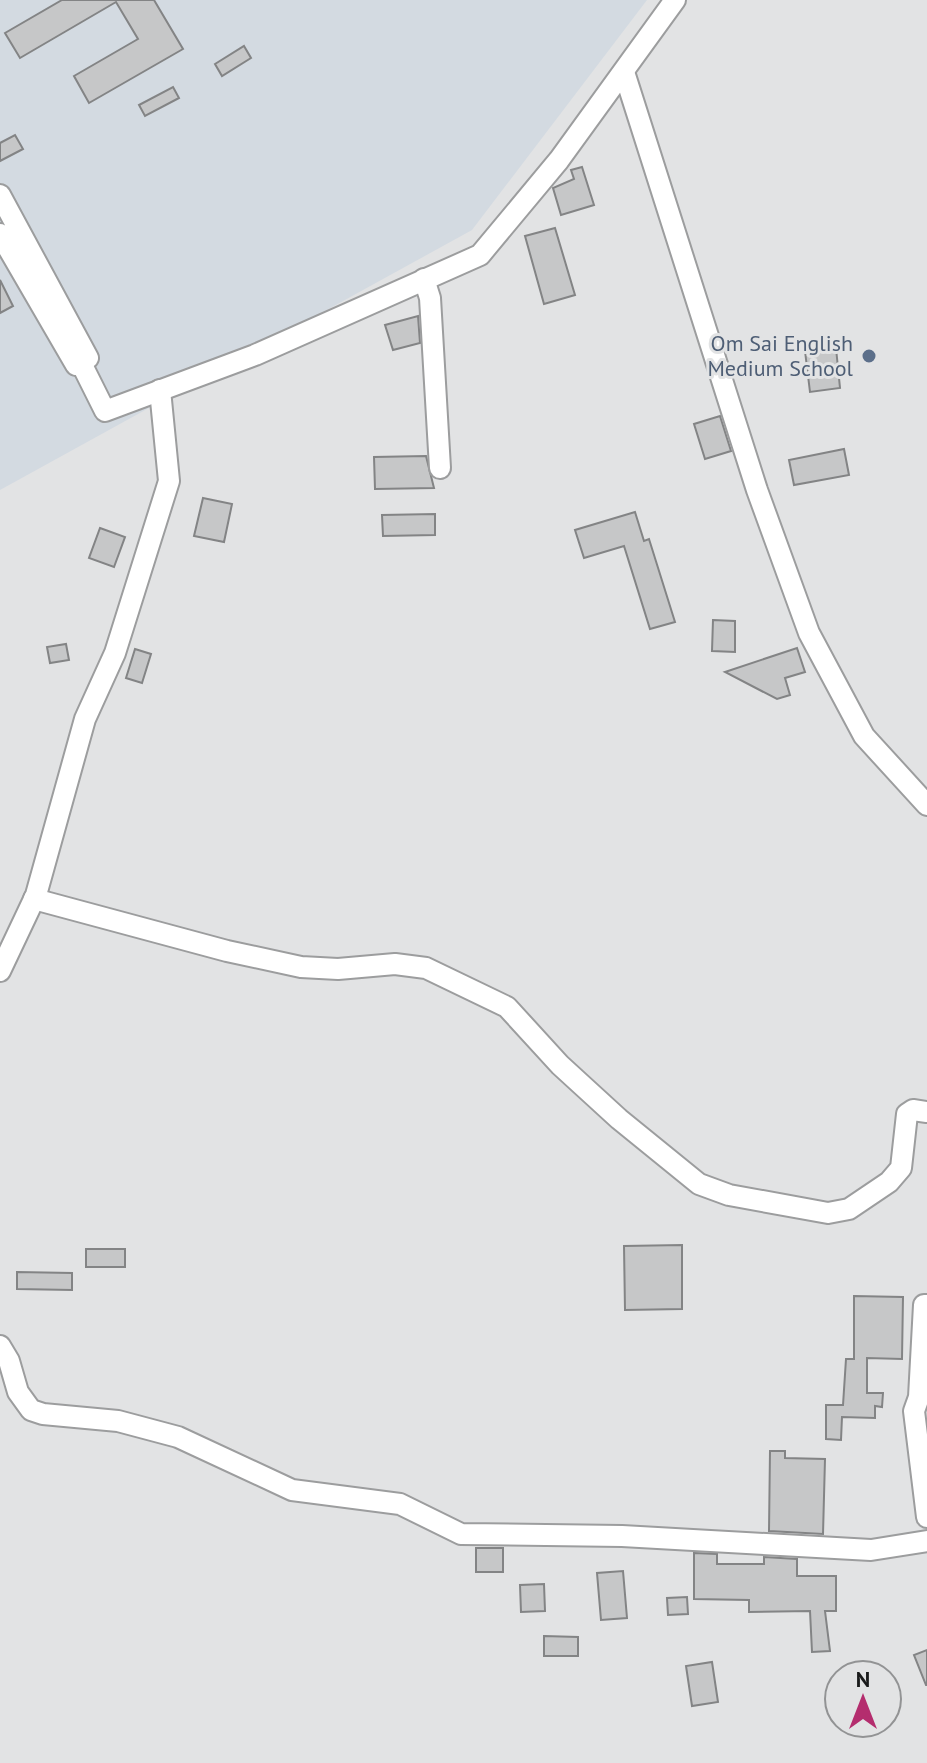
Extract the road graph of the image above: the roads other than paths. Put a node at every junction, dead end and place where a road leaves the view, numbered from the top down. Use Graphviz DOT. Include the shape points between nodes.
graph roads {
  1 [pos="675,0"];
  2 [pos="624,72"];
  3 [pos="0,195"];
  4 [pos="0,234"];
  5 [pos="424,279"];
  6 [pos="81,363"];
  7 [pos="160,390"];
  8 [pos="440,468"];
  9 [pos="927,805"];
  10 [pos="34,899"];
  11 [pos="0,971"];
  12 [pos="927,1112"];
  13 [pos="927,1305"];
  14 [pos="0,1346"];
  15 [pos="926,1470"];
  16 [pos="927,1517"];
  17 [pos="927,1541"];
  1 -- 2 [label="street"];
  2 -- 5 [label="street" via="480,255"];
  2 -- 9 [label="street" via="757,490 809,633 864,736"];
  3 -- 6 [label="street" via="88,358"];
  4 -- 6 [label="street" via="56,334 76,365"];
  5 -- 7 [label="street" via="255,355"];
  5 -- 8 [label="street" via="430,298"];
  6 -- 7 [label="street" via="105,411"];
  7 -- 10 [label="street" via="169,481 115,653 85,719"];
  10 -- 11 [label="street"];
  10 -- 12 [label="street" via="301,967 426,968 507,1007 619,1119 699,1184 729,1195 828,1213 849,1209 901,1168 907,1114"];
  13 -- 15 [label="street" via="914,1411"];
  14 -- 17 [label="street" via="31,1410 118,1421 178,1437 292,1490 400,1504 461,1534 622,1536 871,1550"];
  15 -- 16 [label="street"];
}
